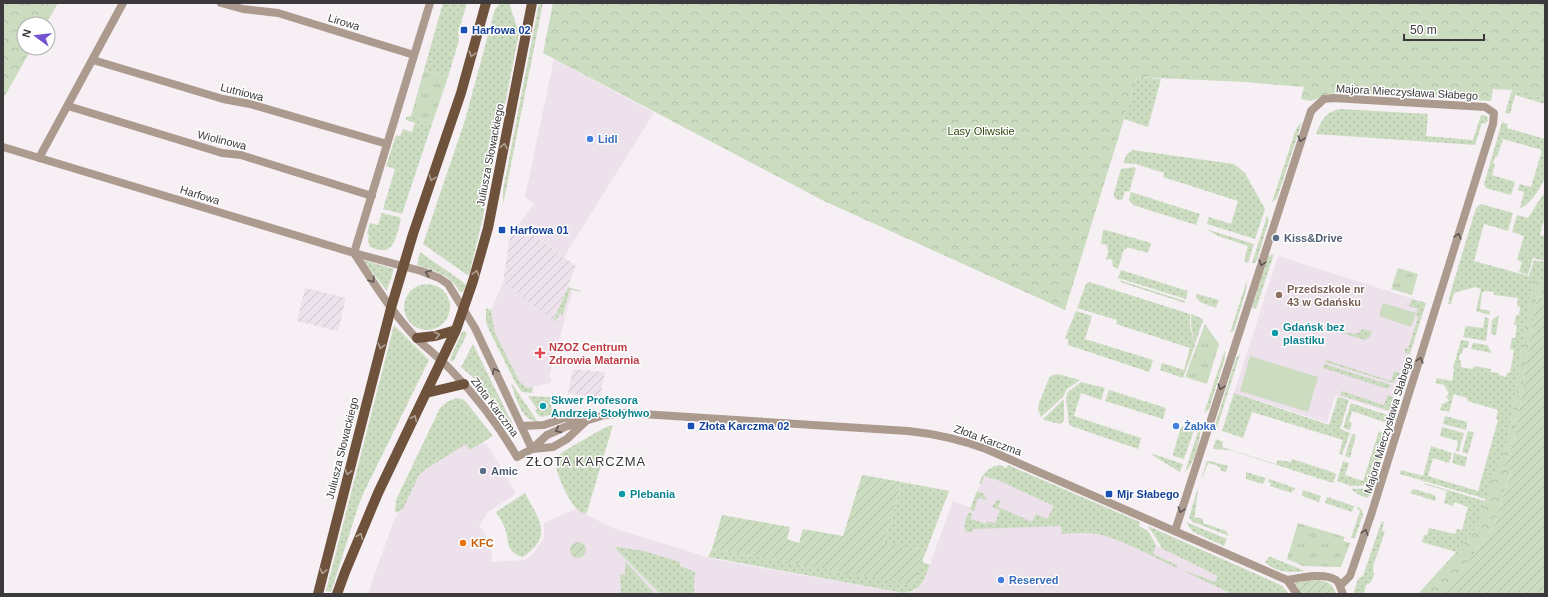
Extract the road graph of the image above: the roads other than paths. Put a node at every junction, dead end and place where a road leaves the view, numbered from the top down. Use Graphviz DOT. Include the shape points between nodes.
graph roads {
  1 [pos="124,3"];
  2 [pos="221,3"];
  3 [pos="430,3"];
  4 [pos="486,3"];
  5 [pos="532,3"];
  6 [pos="414,55"];
  7 [pos="93,60"];
  8 [pos="68,106"];
  9 [pos="387,144"];
  10 [pos="3,147"];
  11 [pos="39,158"];
  12 [pos="372,196"];
  13 [pos="354,253"];
  14 [pos="403,266"];
  15 [pos="391,308"];
  16 [pos="464,310"];
  17 [pos="456,330"];
  18 [pos="417,338"];
  19 [pos="442,361"];
  20 [pos="464,384"];
  21 [pos="426,393"];
  22 [pos="588,420"];
  23 [pos="521,426"];
  24 [pos="532,449"];
  25 [pos="1175,531"];
  26 [pos="1287,580"];
  27 [pos="1342,590"];
  28 [pos="318,594"];
  29 [pos="337,594"];
  30 [pos="1297,594"];
  1 -- 7 [label="street"];
  2 -- 6 [label="street, Lirowa" via="242,9 278,13"];
  3 -- 6 [label="street"];
  4 -- 14 [label="main road, one-way" via="460,93"];
  16 -- 5 [label="main road, Juliusza Słowackiego, one-way" via="488,228"];
  6 -- 9 [label="street"];
  7 -- 8 [label="street"];
  7 -- 9 [label="street, Lutniowa"];
  8 -- 11 [label="street"];
  8 -- 12 [label="street, Wiolinowa" via="222,153 241,155"];
  9 -- 12 [label="street"];
  10 -- 11 [label="street, Harfowa"];
  11 -- 13 [label="street, Harfowa"];
  12 -- 13 [label="street"];
  13 -- 14 [label="street, Harfowa"];
  13 -- 15 [label="street, one-way"];
  14 -- 15 [label="main road"];
  16 -- 14 [label="street, one-way" via="448,284 439,278"];
  15 -- 18 [label="street"];
  15 -- 28 [label="main road, Juliusza Słowackiego, one-way"];
  16 -- 17 [label="main road"];
  23 -- 16 [label="street, Złota Karczma, one-way" via="481,340"];
  18 -- 17 [label="main road, one-way"];
  17 -- 19 [label="main road"];
  18 -- 19 [label="street, Złota Karczma"];
  19 -- 20 [label="street, Złota Karczma"];
  19 -- 21 [label="main road"];
  20 -- 21 [label="main road"];
  20 -- 24 [label="street, Złota Karczma" via="503,433 517,457"];
  29 -- 21 [label="main road, one-way" via="378,493"];
  22 -- 23 [label="street, Złota Karczma" via="564,418 544,425"];
  22 -- 24 [label="street, Złota Karczma, one-way" via="548,435"];
  22 -- 24 [label="street, Złota Karczma" via="567,439 553,447"];
  22 -- 25 [label="street, Złota Karczma" via="605,414 626,413 908,430 936,434 986,449"];
  23 -- 24 [label="street, Złota Karczma"];
  25 -- 26 [label="street, Złota Karczma"];
  27 -- 25 [label="street, Majora Mieczysława Słabego, one-way" via="1350,576 1371,515 1491,128 1494,115 1485,107 1333,98 1324,100 1311,110"];
  26 -- 27 [label="street" via="1309,576 1326,577 1336,580"];
  26 -- 30 [label="street"];
}
